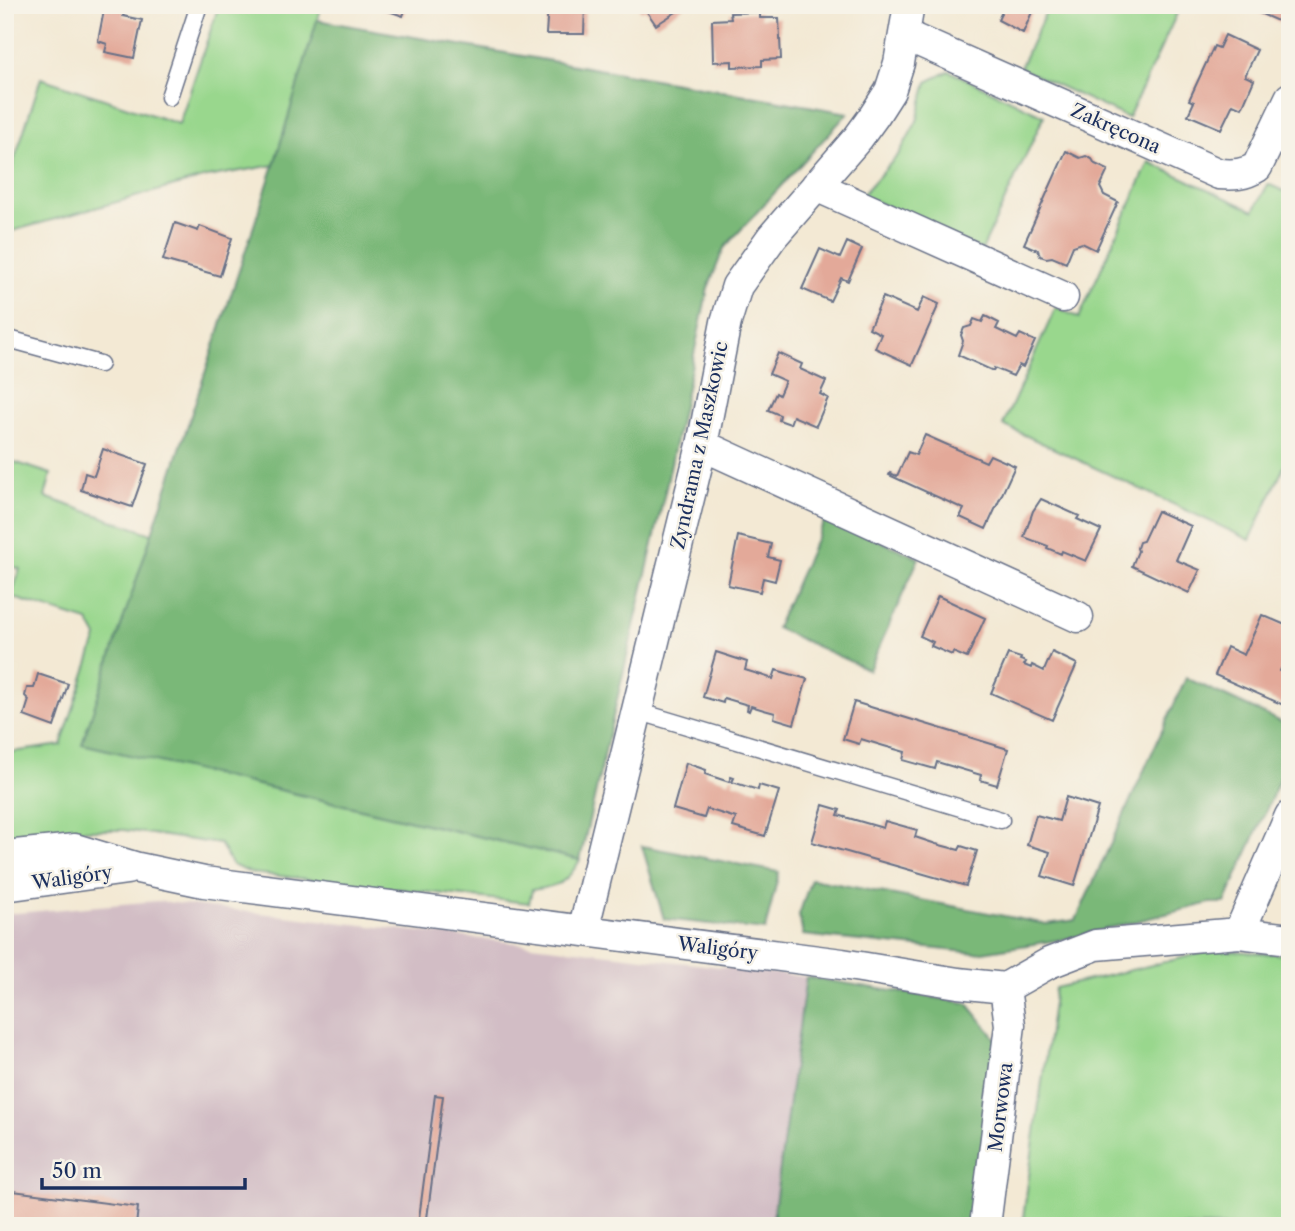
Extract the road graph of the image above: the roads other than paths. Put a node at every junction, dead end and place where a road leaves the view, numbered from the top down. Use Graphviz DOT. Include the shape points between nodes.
graph roads {
  1 [pos="199,5"];
  2 [pos="909,5"];
  3 [pos="905,35"];
  4 [pos="169,97"];
  5 [pos="1290,98"];
  6 [pos="816,186"];
  7 [pos="1063,297"];
  8 [pos="5,338"];
  9 [pos="100,364"];
  10 [pos="702,445"];
  11 [pos="1078,617"];
  12 [pos="637,711"];
  13 [pos="1290,816"];
  14 [pos="1001,820"];
  15 [pos="5,856"];
  16 [pos="138,868"];
  17 [pos="5,886"];
  18 [pos="583,931"];
  19 [pos="1239,933"];
  20 [pos="1290,939"];
  21 [pos="1005,988"];
  22 [pos="985,1226"];
  1 -- 4 [label="lane"];
  2 -- 3 [label="street, Zyndrama z Maszkowic"];
  3 -- 5 [label="street, Zakręcona" via="1219,174 1237,175 1257,167"];
  3 -- 6 [label="street, Zyndrama z Maszkowic" via="890,90 858,138"];
  6 -- 7 [label="street"];
  6 -- 10 [label="street, Zyndrama z Maszkowic" via="737,286"];
  8 -- 9 [label="lane"];
  10 -- 11 [label="street"];
  10 -- 12 [label="street, Zyndrama z Maszkowic"];
  12 -- 14 [label="lane"];
  12 -- 18 [label="street, Zyndrama z Maszkowic"];
  13 -- 19 [label="street"];
  15 -- 16 [label="street, Waligóry" via="75,849"];
  16 -- 17 [label="street, Waligóry"];
  16 -- 18 [label="street, Waligóry" via="204,882"];
  18 -- 21 [label="street, Waligóry"];
  19 -- 20 [label="street"];
  19 -- 21 [label="street" via="1097,945 1049,963"];
  21 -- 22 [label="street, Morwowa" via="1010,1025"];
}
